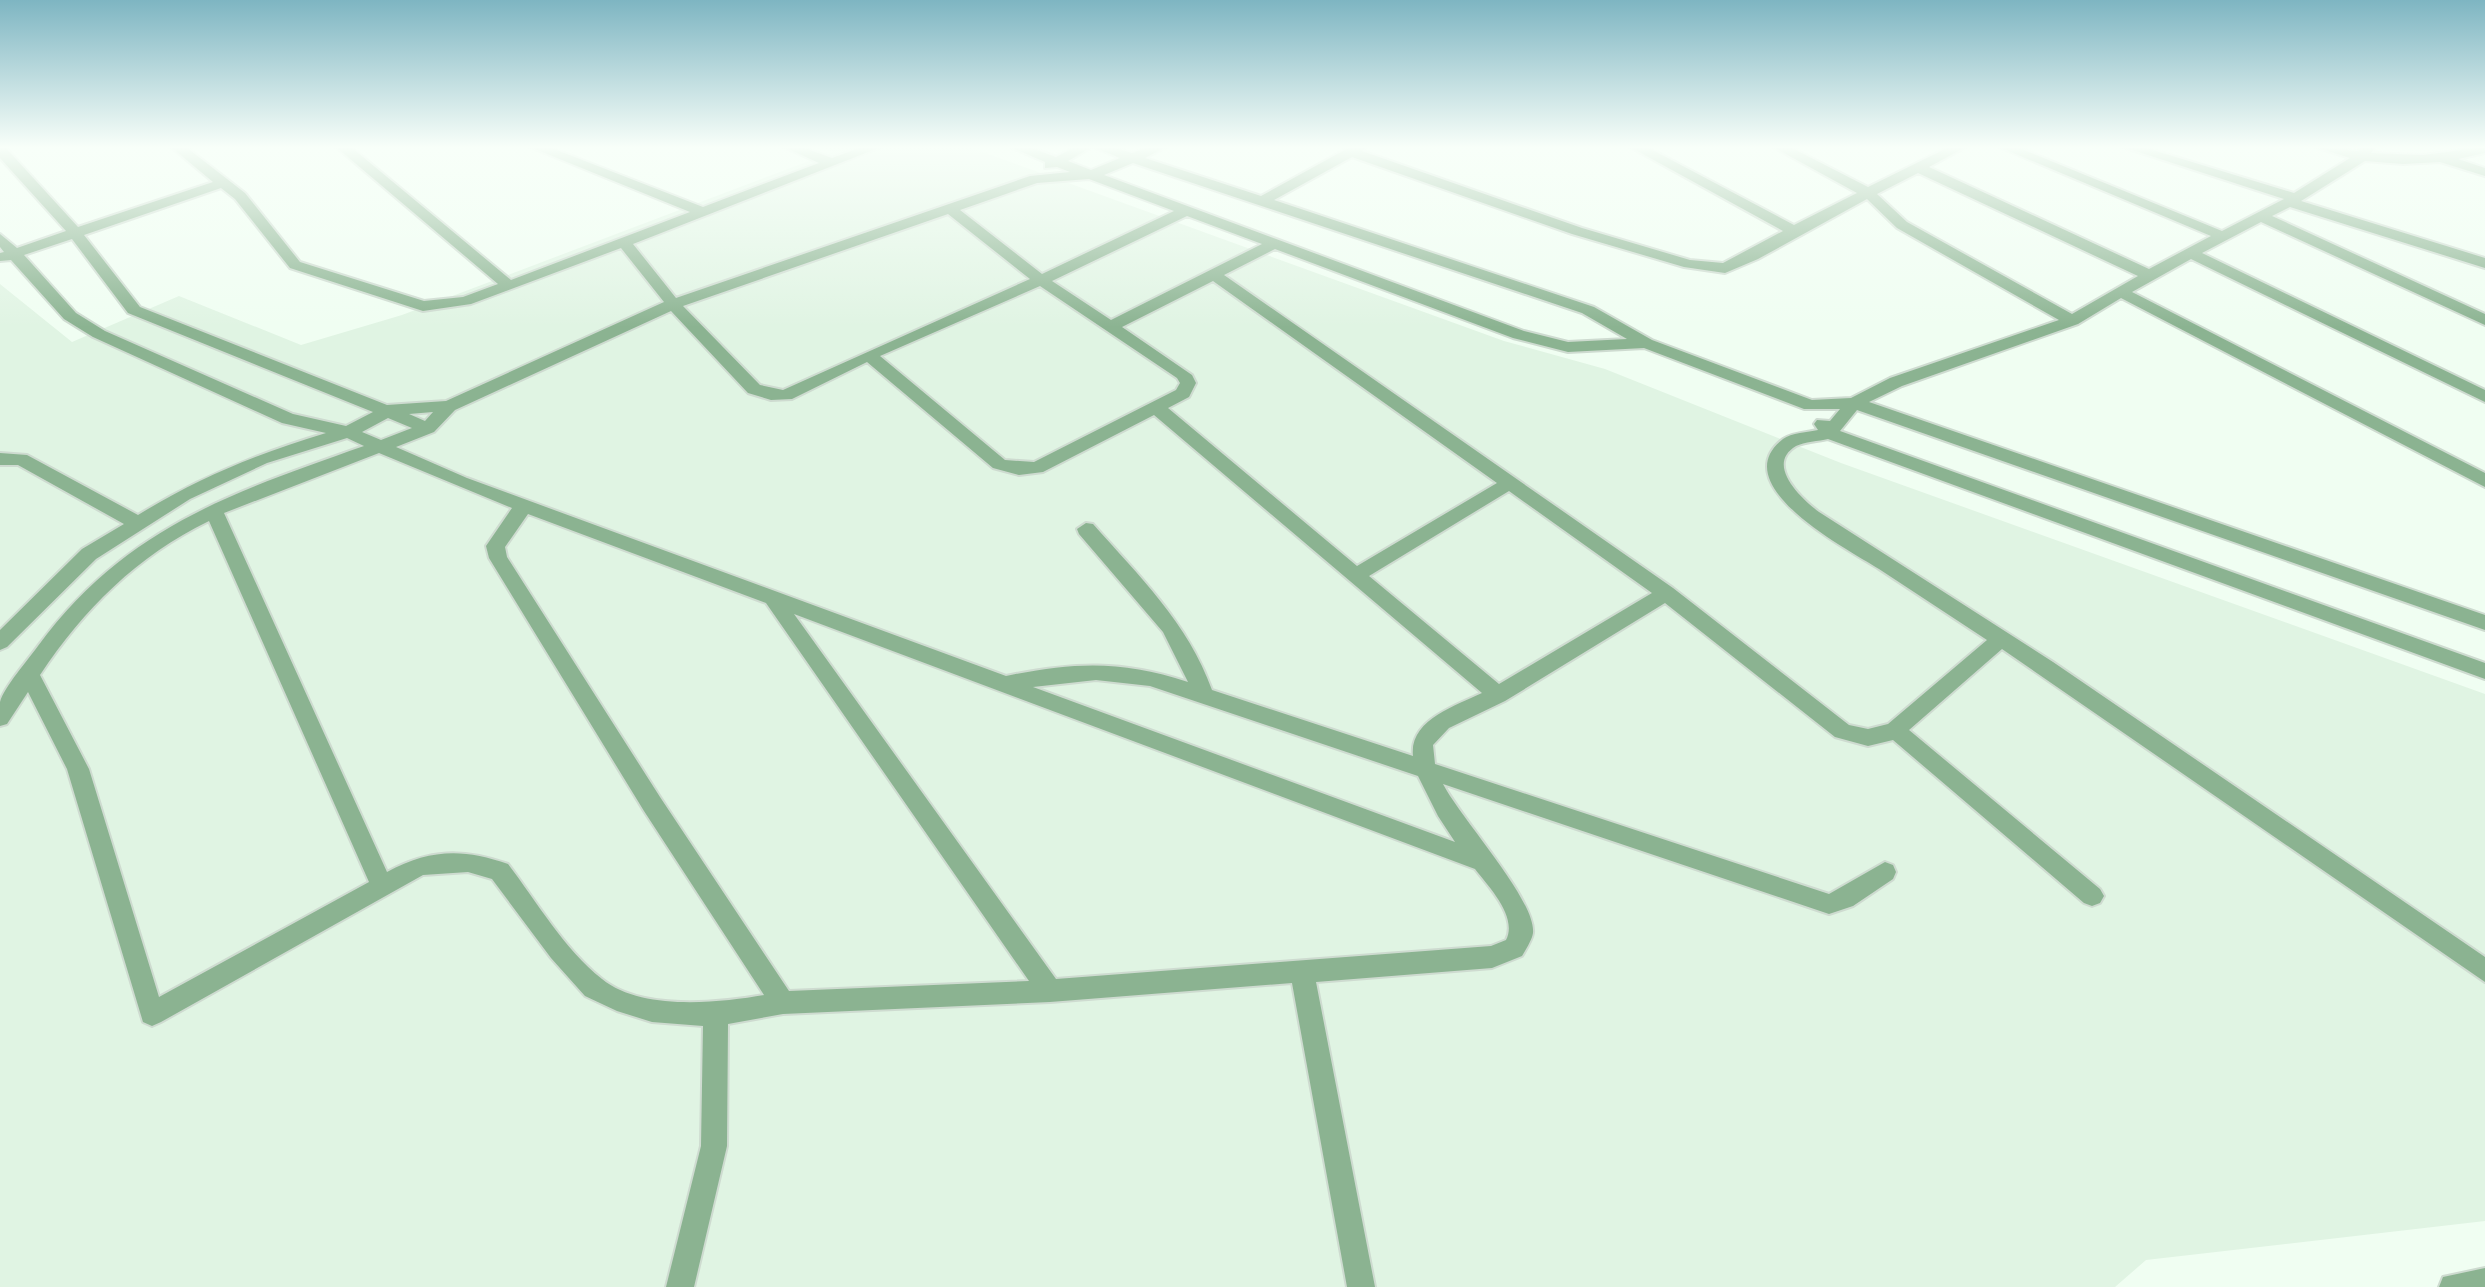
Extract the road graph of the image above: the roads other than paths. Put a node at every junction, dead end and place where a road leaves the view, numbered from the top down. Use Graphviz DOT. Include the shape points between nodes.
graph roads {
  1 [pos="52,207"];
  2 [pos="154,207"];
  3 [pos="249,207"];
  4 [pos="415,207"];
  5 [pos="691,207"];
  6 [pos="717,207"];
  7 [pos="960,207"];
  8 [pos="1179,207"];
  9 [pos="1280,207"];
  10 [pos="1512,207"];
  11 [pos="1749,207"];
  12 [pos="1841,207"];
  13 [pos="1883,207"];
  14 [pos="2003,207"];
  15 [pos="2152,207"];
  16 [pos="2280,207"];
  17 [pos="2315,207"];
  18 [pos="952,210"];
  19 [pos="1187,210"];
  20 [pos="704,212"];
  21 [pos="2261,217"];
  22 [pos="1794,231"];
  23 [pos="76,234"];
  24 [pos="2223,236"];
  25 [pos="0,238"];
  26 [pos="624,242"];
  27 [pos="1275,243"];
  28 [pos="2191,253"];
  29 [pos="6,257"];
  30 [pos="2485,263"];
  31 [pos="1212,273"];
  32 [pos="2149,275"];
  33 [pos="1041,280"];
  34 [pos="509,286"];
  35 [pos="2121,292"];
  36 [pos="673,304"];
  37 [pos="2485,320"];
  38 [pos="2072,321"];
  39 [pos="1111,326"];
  40 [pos="1646,343"];
  41 [pos="869,355"];
  42 [pos="2485,397"];
  43 [pos="1854,403"];
  44 [pos="1810,405"];
  45 [pos="449,406"];
  46 [pos="1156,407"];
  47 [pos="390,410"];
  48 [pos="428,428"];
  49 [pos="348,432"];
  50 [pos="1829,433"];
  51 [pos="381,447"];
  52 [pos="0,459"];
  53 [pos="2485,481"];
  54 [pos="1510,483"];
  55 [pos="524,505"];
  56 [pos="213,510"];
  57 [pos="136,522"];
  58 [pos="1086,529"];
  59 [pos="1356,575"];
  60 [pos="1666,593"];
  61 [pos="772,597"];
  62 [pos="2485,623"];
  63 [pos="2001,639"];
  64 [pos="0,642"];
  65 [pos="2485,671"];
  66 [pos="29,674"];
  67 [pos="1006,684"];
  68 [pos="1203,695"];
  69 [pos="1498,695"];
  70 [pos="0,718"];
  71 [pos="1895,730"];
  72 [pos="1425,771"];
  73 [pos="1485,863"];
  74 [pos="1885,872"];
  75 [pos="382,886"];
  76 [pos="2092,896"];
  77 [pos="2485,971"];
  78 [pos="1302,972"];
  79 [pos="1050,991"];
  80 [pos="783,1003"];
  81 [pos="716,1015"];
  82 [pos="2485,1282"];
  83 [pos="680,1287"];
  84 [pos="1361,1287"];
  85 [pos="2453,1287"];
  1 -- 23 [label="street"];
  2 -- 23 [label="street"];
  3 -- 34 [label="street" via="295,265 423,306 465,301"];
  4 -- 34 [label="street"];
  5 -- 20 [label="street"];
  6 -- 20 [label="street"];
  7 -- 18 [label="street"];
  8 -- 19 [label="street"];
  9 -- 40 [label="street" via="1588,310"];
  10 -- 22 [label="street" via="1689,264 1725,268"];
  11 -- 22 [label="street"];
  12 -- 22 [label="street"];
  13 -- 38 [label="street" via="1902,225"];
  14 -- 32 [label="street"];
  15 -- 24 [label="street"];
  16 -- 21 [label="street"];
  17 -- 30 [label="street"];
  18 -- 33 [label="street"];
  18 -- 36 [label="street"];
  19 -- 27 [label="street"];
  19 -- 33 [label="street"];
  20 -- 26 [label="street"];
  21 -- 24 [label="street"];
  21 -- 37 [label="street"];
  23 -- 29 [label="street"];
  23 -- 47 [label="street" via="134,310"];
  24 -- 28 [label="street"];
  25 -- 29 [label="street"];
  26 -- 34 [label="street"];
  26 -- 36 [label="street"];
  27 -- 31 [label="street"];
  27 -- 40 [label="street" via="1519,335 1568,347"];
  28 -- 32 [label="street"];
  28 -- 42 [label="street"];
  29 -- 49 [label="street" via="70,316 99,334 288,419"];
  31 -- 39 [label="street"];
  31 -- 54 [label="street"];
  32 -- 35 [label="street"];
  33 -- 39 [label="street"];
  33 -- 41 [label="street"];
  35 -- 38 [label="street"];
  35 -- 53 [label="street"];
  36 -- 41 [label="street" via="754,389 771,395 786,395"];
  36 -- 45 [label="street"];
  38 -- 43 [label="street" via="1896,382"];
  39 -- 46 [label="street" via="1184,375 1188,383 1183,393"];
  40 -- 44 [label="street"];
  41 -- 46 [label="street" via="999,464 1019,469 1037,468"];
  43 -- 44 [label="street"];
  43 -- 50 [label="street"];
  43 -- 62 [label="street"];
  44 -- 50 [label="street"];
  45 -- 47 [label="street"];
  45 -- 48 [label="street"];
  46 -- 59 [label="street"];
  47 -- 48 [label="street"];
  47 -- 49 [label="street"];
  48 -- 51 [label="street"];
  49 -- 51 [label="street"];
  49 -- 57 [label="street" via="261,459"];
  50 -- 63 [label="street" via="1790,442 1777,458 1777,483 1787,497"];
  50 -- 65 [label="street"];
  51 -- 55 [label="street"];
  51 -- 56 [label="street"];
  52 -- 57 [label="street" via="21,459"];
  54 -- 59 [label="street"];
  54 -- 60 [label="street"];
  55 -- 61 [label="street"];
  55 -- 80 [label="street" via="495,546 498,558"];
  56 -- 66 [label="street" via="118,570 74,613"];
  56 -- 75 [label="street"];
  57 -- 64 [label="street" via="89,554"];
  58 -- 68 [label="street" via="1171,626 1195,668"];
  59 -- 69 [label="street"];
  60 -- 69 [label="street"];
  60 -- 71 [label="street" via="1842,731 1860,739"];
  61 -- 67 [label="street"];
  61 -- 79 [label="street"];
  63 -- 71 [label="street"];
  63 -- 77 [label="street"];
  66 -- 70 [label="street"];
  66 -- 75 [label="street" via="78,769 152,1014"];
  67 -- 68 [label="street" via="1111,669"];
  67 -- 73 [label="street"];
  68 -- 72 [label="street"];
  69 -- 72 [label="street" via="1442,722 1422,743"];
  71 -- 76 [label="street"];
  72 -- 73 [label="street"];
  72 -- 74 [label="street" via="1829,904"];
  73 -- 78 [label="street" via="1519,916 1521,934 1514,948 1492,957"];
  75 -- 81 [label="street" via="420,865 490,866 500,871 594,988 652,1010"];
  78 -- 79 [label="street"];
  78 -- 84 [label="street"];
  79 -- 80 [label="street"];
  80 -- 81 [label="street"];
  81 -- 83 [label="street" via="714,1146"];
  82 -- 85 [label="street"];
}
